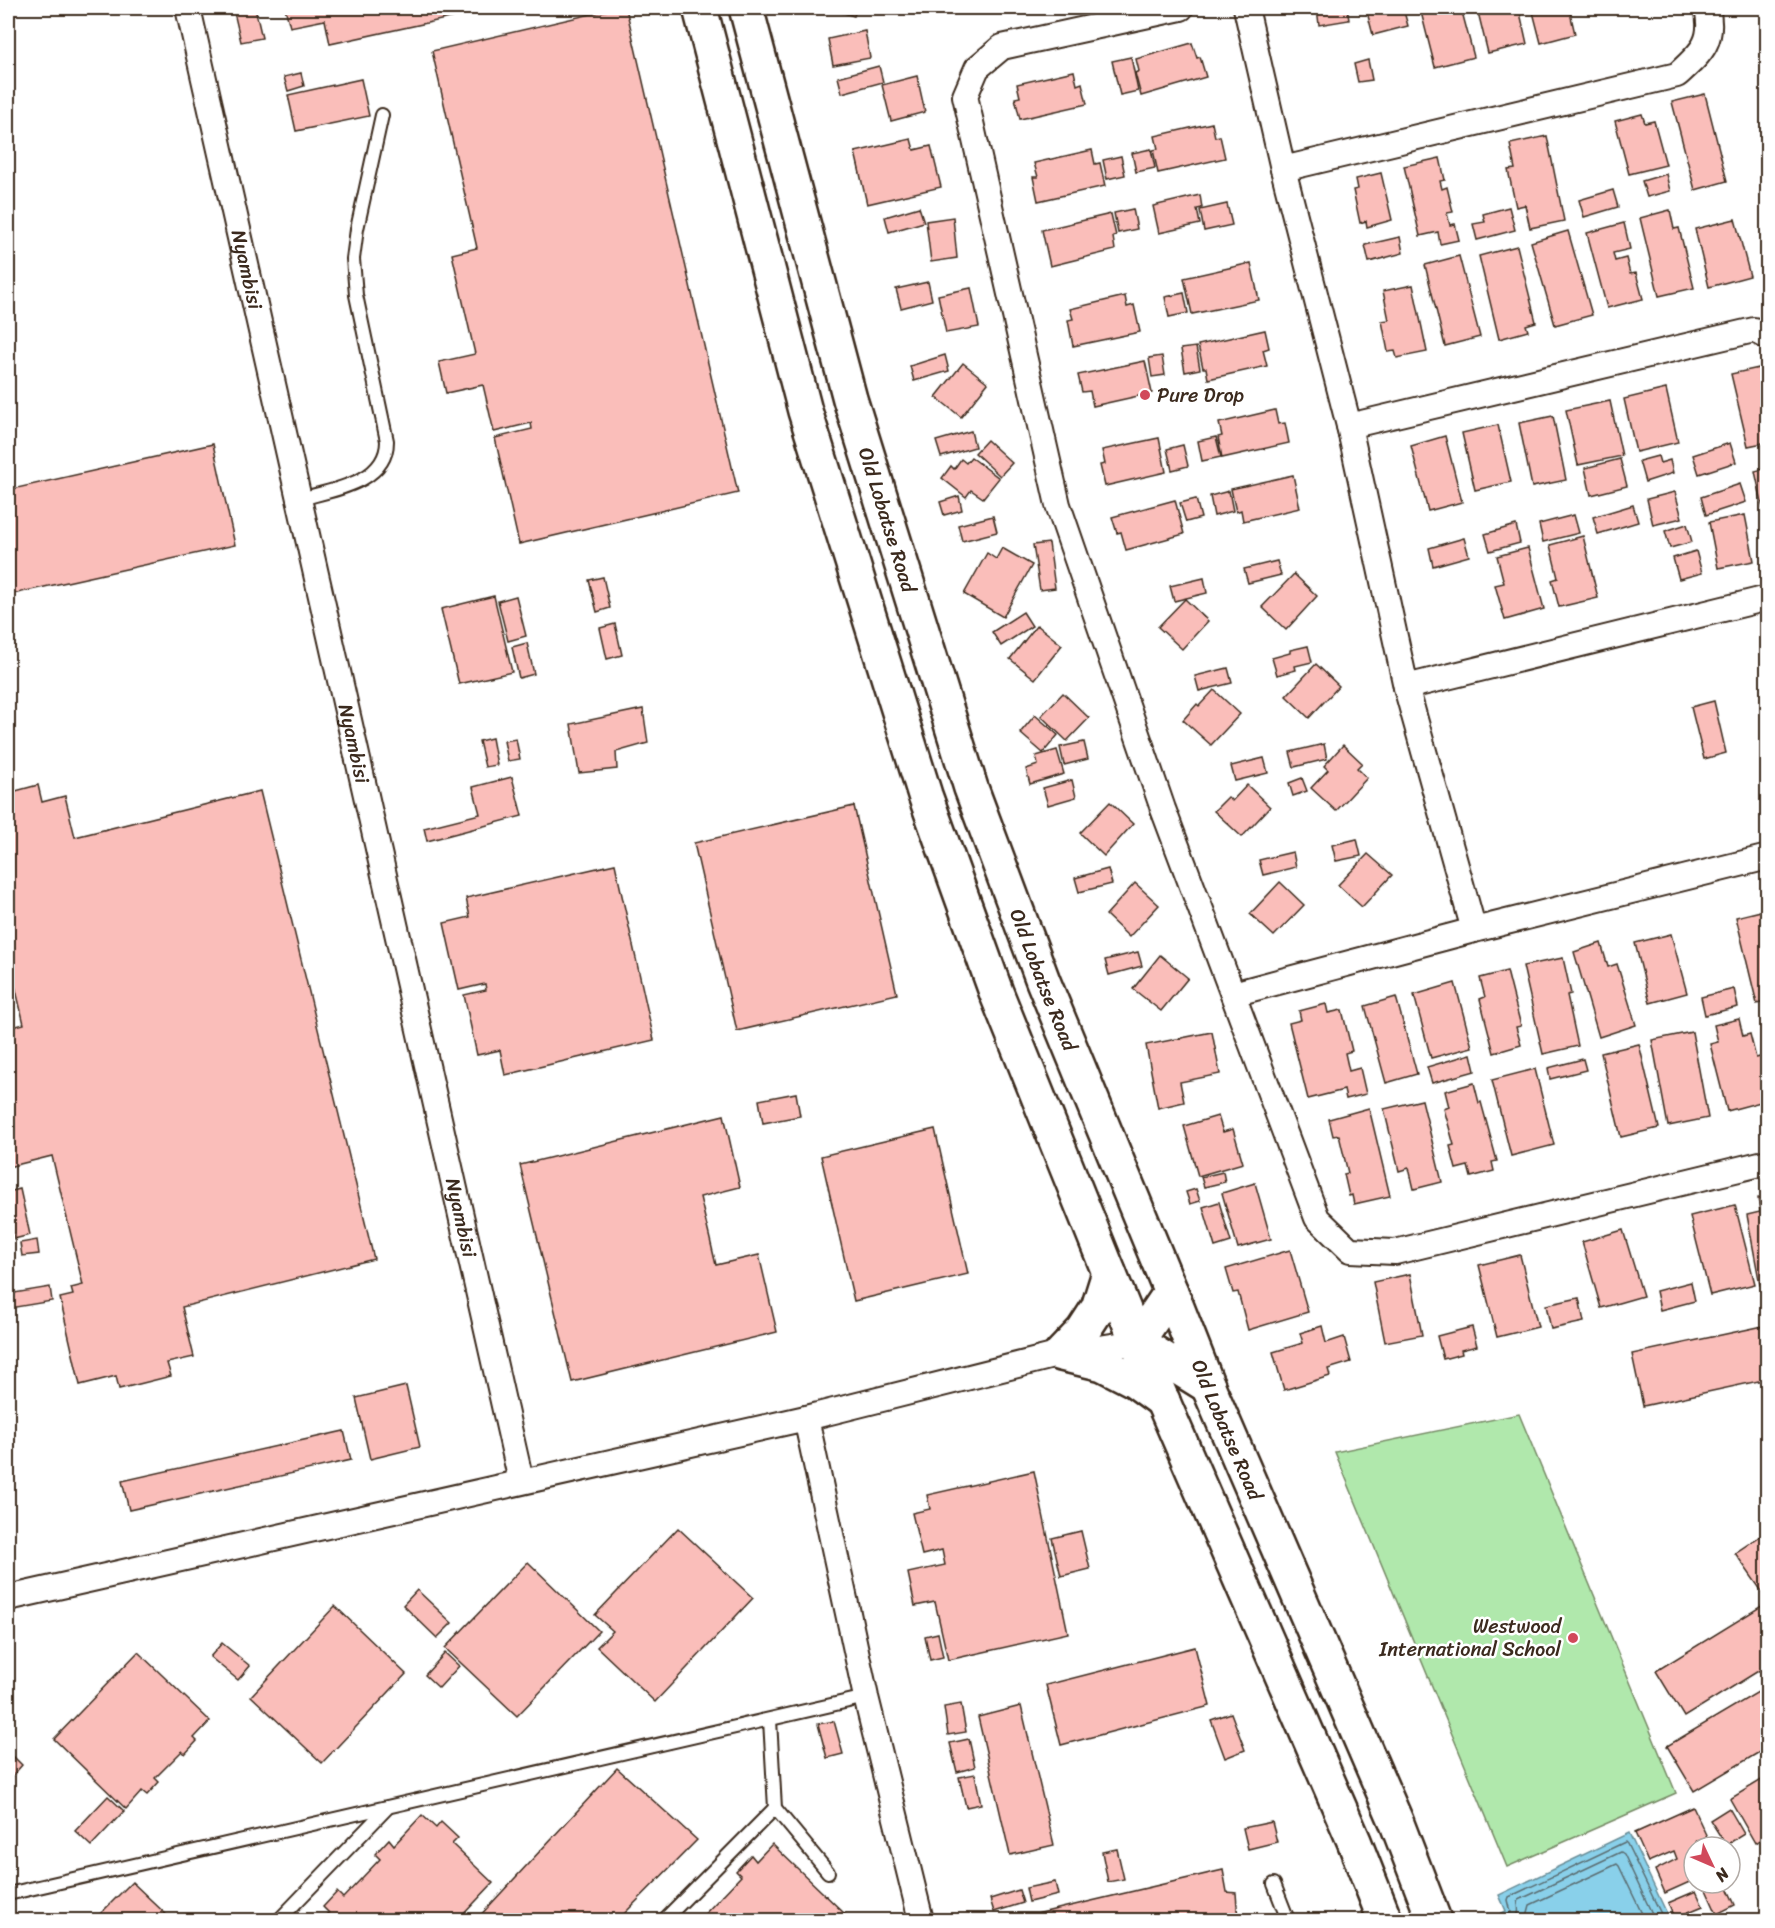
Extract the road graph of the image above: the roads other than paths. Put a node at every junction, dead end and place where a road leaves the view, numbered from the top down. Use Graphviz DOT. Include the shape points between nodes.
graph roads {
  1 [pos="188,8"];
  2 [pos="700,8"];
  3 [pos="746,8"];
  4 [pos="1181,8"];
  5 [pos="1246,8"];
  6 [pos="1707,8"];
  7 [pos="382,115"];
  8 [pos="1283,169"];
  9 [pos="1767,337"];
  10 [pos="1349,426"];
  11 [pos="300,499"];
  12 [pos="1767,598"];
  13 [pos="1406,687"];
  14 [pos="1767,857"];
  15 [pos="1474,930"];
  16 [pos="1233,994"];
  17 [pos="1767,1162"];
  18 [pos="1109,1273"];
  19 [pos="1171,1292"];
  20 [pos="1137,1342"];
  21 [pos="1061,1354"];
  22 [pos="1208,1386"];
  23 [pos="1163,1401"];
  24 [pos="806,1418"];
  25 [pos="521,1481"];
  26 [pos="8,1598"];
  27 [pos="866,1698"];
  28 [pos="770,1720"];
  29 [pos="388,1806"];
  30 [pos="775,1808"];
  31 [pos="828,1872"];
  32 [pos="1274,1884"];
  33 [pos="8,1894"];
  34 [pos="279,1920"];
  35 [pos="664,1920"];
  36 [pos="921,1920"];
  37 [pos="1288,1920"];
  38 [pos="1386,1920"];
  39 [pos="1434,1920"];
  1 -- 11 [label="street, Nyambisi"];
  2 -- 18 [label="main road" via="805,411 925,795 996,992"];
  3 -- 19 [label="main road, Old Lobatse Road" via="850,399 971,788 1043,981"];
  4 -- 16 [label="street" via="1002,47 976,68 964,96 1058,506 1163,809"];
  5 -- 8 [label="street"];
  6 -- 8 [label="street" via="1711,24 1701,53 1677,75"];
  7 -- 11 [label="lane" via="353,259 356,295 387,453 374,471 348,486"];
  8 -- 10 [label="street"];
  9 -- 10 [label="street" via="1754,330"];
  10 -- 13 [label="street"];
  11 -- 25 [label="street, Nyambisi"];
  12 -- 13 [label="street"];
  13 -- 15 [label="street"];
  14 -- 15 [label="street"];
  15 -- 16 [label="street"];
  16 -- 17 [label="street" via="1317,1218 1350,1250 1395,1252"];
  18 -- 20 [label="main road"];
  18 -- 21 [label="main road" via="1098,1308"];
  19 -- 20 [label="main road"];
  19 -- 22 [label="main road, Old Lobatse Road"];
  20 -- 21 [label="street"];
  20 -- 22 [label="main road"];
  20 -- 23 [label="main road"];
  21 -- 23 [label="main road" via="1103,1364"];
  21 -- 24 [label="street"];
  22 -- 39 [label="main road, Old Lobatse Road" via="1396,1821"];
  23 -- 38 [label="main road"];
  24 -- 25 [label="street"];
  24 -- 27 [label="street"];
  25 -- 26 [label="street"];
  27 -- 28 [label="lane"];
  27 -- 36 [label="street"];
  28 -- 29 [label="lane"];
  28 -- 30 [label="lane"];
  29 -- 33 [label="lane"];
  29 -- 34 [label="lane"];
  30 -- 31 [label="lane"];
  30 -- 35 [label="lane"];
  32 -- 37 [label="lane"];
}
